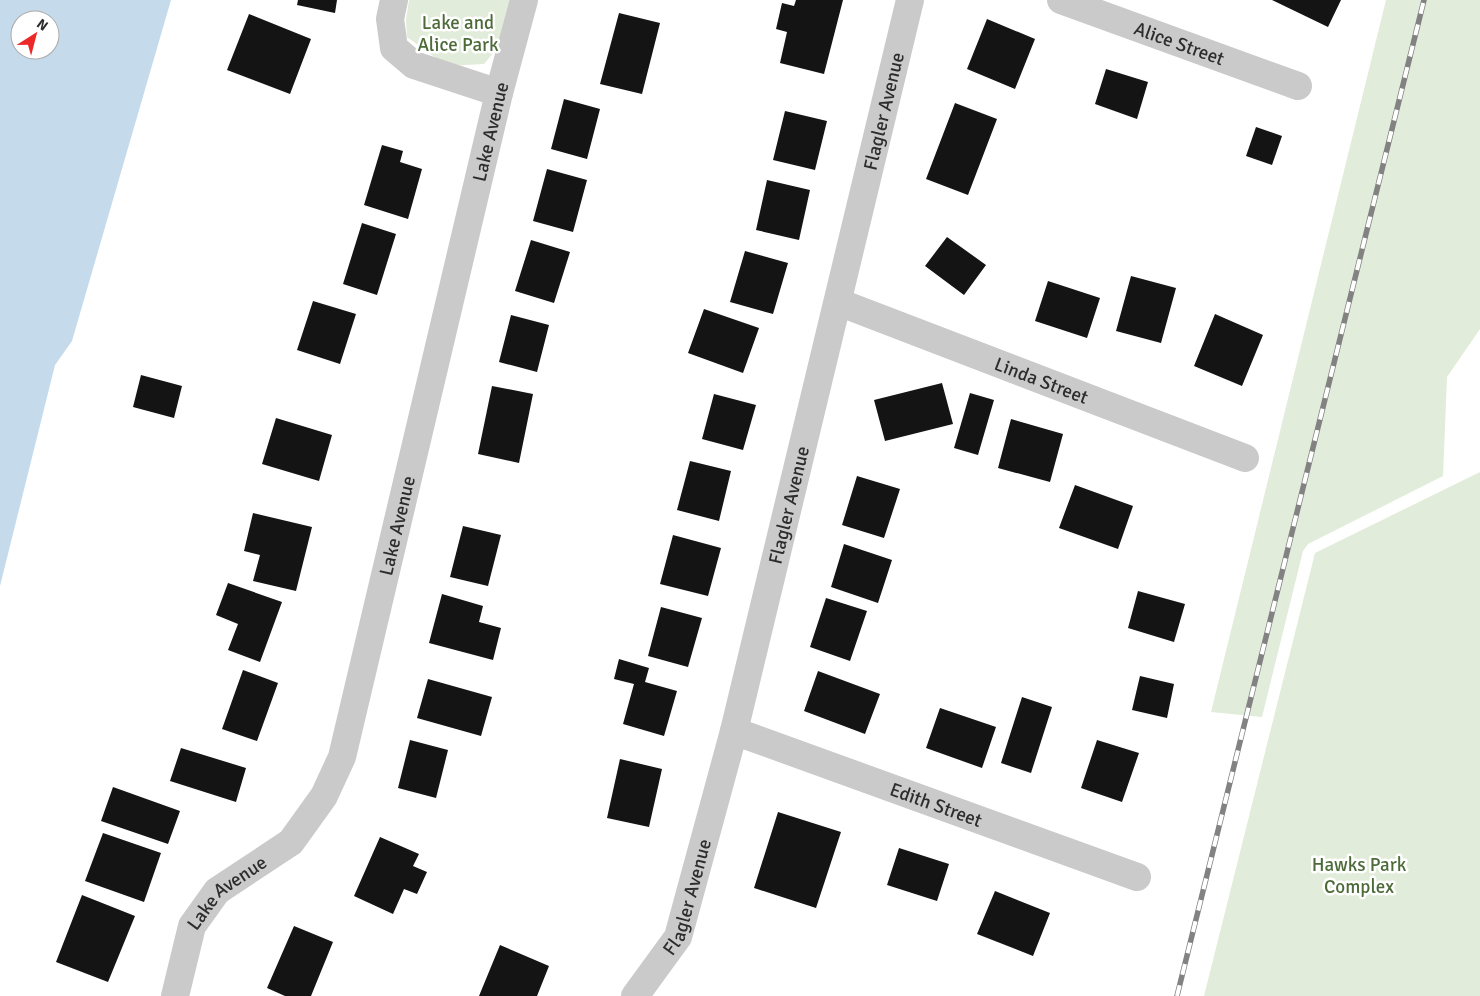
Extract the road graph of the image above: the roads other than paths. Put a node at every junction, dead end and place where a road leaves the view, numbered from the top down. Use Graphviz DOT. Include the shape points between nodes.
graph roads {
  1 [pos="394,0"];
  2 [pos="524,0"];
  3 [pos="910,0"];
  4 [pos="1061,0"];
  5 [pos="1298,86"];
  6 [pos="499,93"];
  7 [pos="838,302"];
  8 [pos="1245,458"];
  9 [pos="734,731"];
  10 [pos="1137,877"];
  11 [pos="176,996"];
  12 [pos="635,996"];
  1 -- 6 [label="street" via="390,19 394,48 414,65"];
  2 -- 6 [label="street, Lake Avenue"];
  3 -- 7 [label="street, Flagler Avenue"];
  4 -- 5 [label="street, Alice Street"];
  6 -- 11 [label="street, Lake Avenue" via="342,756 324,796 291,842 217,891 192,926"];
  7 -- 8 [label="street, Linda Street"];
  7 -- 9 [label="street, Flagler Avenue"];
  9 -- 10 [label="street, Edith Street"];
  9 -- 12 [label="street, Flagler Avenue" via="678,937"];
}
